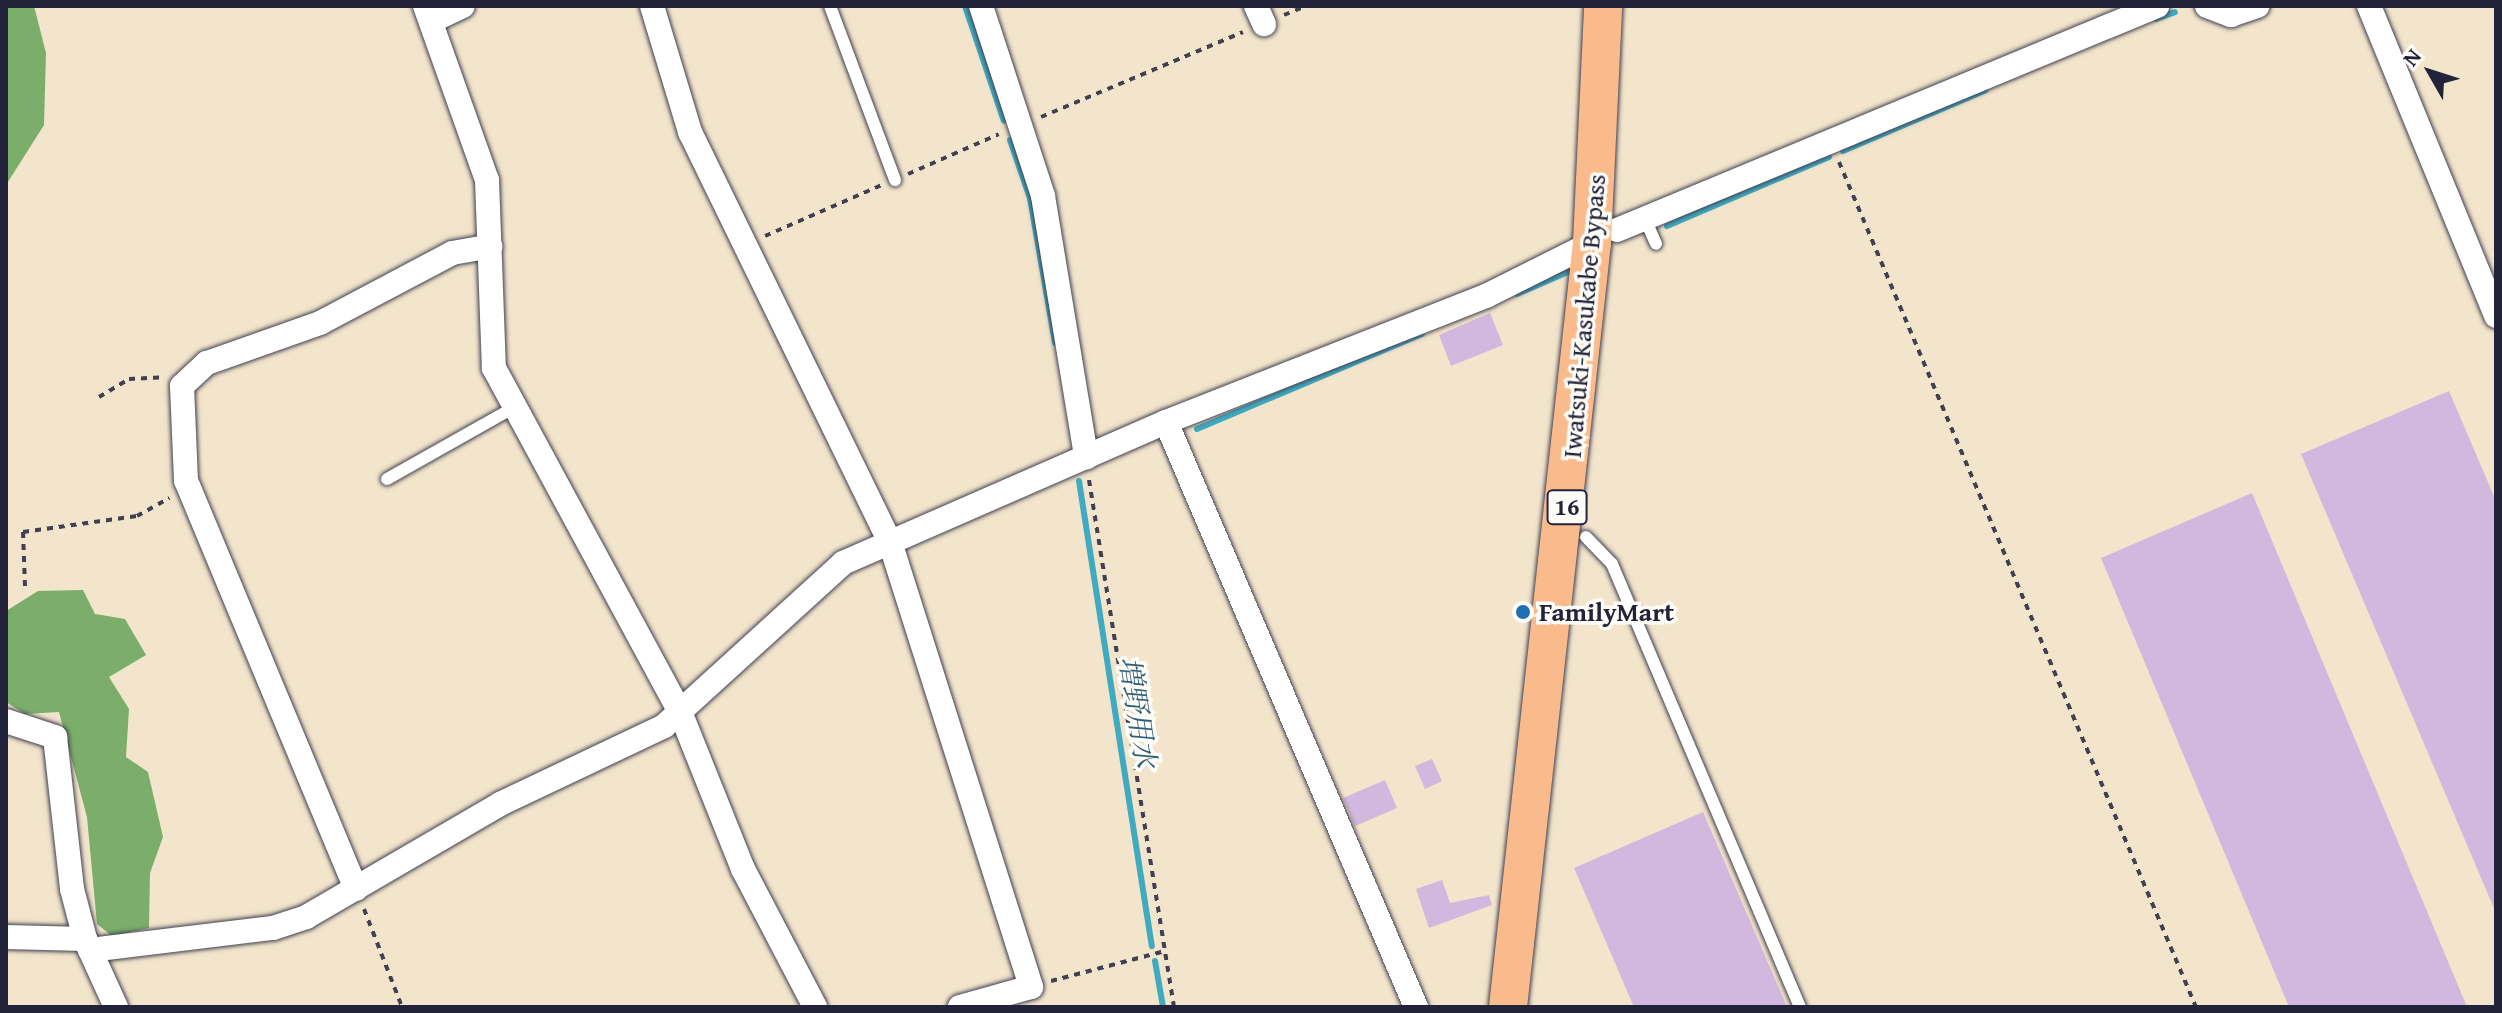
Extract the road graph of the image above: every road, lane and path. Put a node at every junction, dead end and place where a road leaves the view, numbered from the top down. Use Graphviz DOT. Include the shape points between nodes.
graph roads {
  1 [pos="463,6"];
  2 [pos="652,6"];
  3 [pos="830,6"];
  4 [pos="981,6"];
  5 [pos="1306,6"];
  6 [pos="1603,6"];
  7 [pos="1628,6"];
  8 [pos="2157,6"];
  9 [pos="2207,6"];
  10 [pos="2257,6"];
  11 [pos="2369,6"];
  12 [pos="428,13"];
  13 [pos="1260,15"];
  14 [pos="1022,124"];
  15 [pos="1830,141"];
  16 [pos="895,180"];
  17 [pos="1618,231"];
  18 [pos="1656,244"];
  19 [pos="490,246"];
  20 [pos="2496,316"];
  21 [pos="193,376"];
  22 [pos="99,397"];
  23 [pos="513,408"];
  24 [pos="1166,422"];
  25 [pos="1086,457"];
  26 [pos="387,479"];
  27 [pos="186,481"];
  28 [pos="1586,537"];
  29 [pos="890,542"];
  30 [pos="25,586"];
  31 [pos="681,714"];
  32 [pos="6,721"];
  33 [pos="356,889"];
  34 [pos="6,937"];
  35 [pos="87,944"];
  36 [pos="1165,951"];
  37 [pos="1031,987"];
  38 [pos="116,1007"];
  39 [pos="402,1007"];
  40 [pos="815,1007"];
  41 [pos="960,1007"];
  42 [pos="1174,1007"];
  43 [pos="1416,1007"];
  44 [pos="1508,1007"];
  45 [pos="1533,1007"];
  46 [pos="1800,1007"];
  47 [pos="2196,1007"];
  1 -- 12 [label="street"];
  2 -- 29 [label="street" via="690,132"];
  3 -- 16 [label="lane"];
  4 -- 14 [label="street"];
  5 -- 13 [label="path"];
  6 -- 17 [label="highway, Iwatsuki-Kasukabe Bypass / 16"];
  7 -- 17 [label="highway, Iwatsuki-Kasukabe Bypass / 16"];
  8 -- 15 [label="street"];
  9 -- 10 [label="street" via="2231,15"];
  11 -- 20 [label="street"];
  12 -- 19 [label="street" via="487,180"];
  13 -- 14 [label="path"];
  14 -- 25 [label="street" via="1043,196"];
  15 -- 17 [label="street"];
  15 -- 47 [label="path"];
  17 -- 18 [label="lane"];
  17 -- 24 [label="street" via="1486,296"];
  17 -- 28 [label="highway, Iwatsuki-Kasukabe Bypass / 16"];
  17 -- 44 [label="highway, Iwatsuki-Kasukabe Bypass / 16"];
  19 -- 21 [label="street" via="452,253 320,323 207,363"];
  19 -- 23 [label="street" via="494,368"];
  21 -- 22 [label="path" via="129,379"];
  21 -- 27 [label="street" via="182,386"];
  23 -- 26 [label="lane"];
  23 -- 31 [label="street" via="588,530"];
  24 -- 25 [label="street"];
  24 -- 43 [label="street"];
  25 -- 29 [label="street"];
  25 -- 36 [label="path"];
  27 -- 30 [label="path" via="137,516 23,532"];
  27 -- 33 [label="street"];
  28 -- 45 [label="highway, Iwatsuki-Kasukabe Bypass / 16"];
  28 -- 46 [label="lane" via="1612,564"];
  29 -- 31 [label="street" via="843,563"];
  29 -- 37 [label="street"];
  31 -- 33 [label="street" via="500,804"];
  31 -- 40 [label="street" via="743,869"];
  32 -- 35 [label="street" via="55,737"];
  33 -- 35 [label="street" via="273,928"];
  33 -- 39 [label="path"];
  34 -- 35 [label="street"];
  35 -- 38 [label="street"];
  36 -- 37 [label="path"];
  36 -- 42 [label="path"];
  37 -- 41 [label="street"];
}
